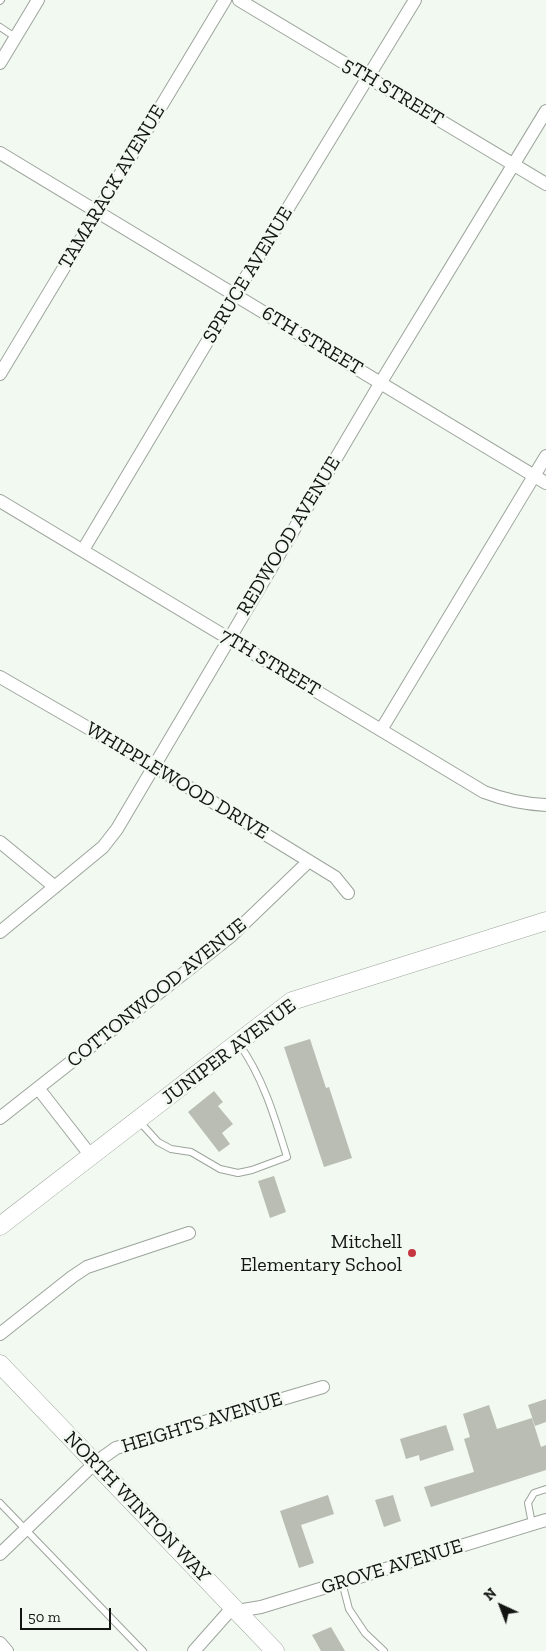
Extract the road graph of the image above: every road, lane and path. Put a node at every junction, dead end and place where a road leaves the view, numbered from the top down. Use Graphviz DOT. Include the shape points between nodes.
graph roads {
  1 [pos="38,0"];
  2 [pos="225,0"];
  3 [pos="239,0"];
  4 [pos="415,0"];
  5 [pos="0,27"];
  6 [pos="15,37"];
  7 [pos="0,62"];
  8 [pos="369,77"];
  9 [pos="546,111"];
  10 [pos="0,153"];
  11 [pos="514,164"];
  12 [pos="546,184"];
  13 [pos="97,212"];
  14 [pos="235,295"];
  15 [pos="0,374"];
  16 [pos="381,382"];
  17 [pos="546,456"];
  18 [pos="534,476"];
  19 [pos="546,483"];
  20 [pos="0,501"];
  21 [pos="83,550"];
  22 [pos="229,638"];
  23 [pos="0,677"];
  24 [pos="381,730"];
  25 [pos="154,766"];
  26 [pos="546,805"];
  27 [pos="0,842"];
  28 [pos="309,861"];
  29 [pos="55,887"];
  30 [pos="348,893"];
  31 [pos="546,921"];
  32 [pos="0,932"];
  33 [pos="238,1043"];
  34 [pos="38,1088"];
  35 [pos="0,1118"];
  36 [pos="138,1120"];
  37 [pos="91,1156"];
  38 [pos="0,1226"];
  39 [pos="189,1233"];
  40 [pos="0,1334"];
  41 [pos="0,1364"];
  42 [pos="323,1387"];
  43 [pos="95,1463"];
  44 [pos="546,1489"];
  45 [pos="0,1502"];
  46 [pos="546,1520"];
  47 [pos="532,1524"];
  48 [pos="26,1529"];
  49 [pos="0,1554"];
  50 [pos="342,1582"];
  51 [pos="235,1609"];
  52 [pos="0,1644"];
  53 [pos="7,1651"];
  54 [pos="143,1651"];
  55 [pos="194,1651"];
  56 [pos="275,1651"];
  57 [pos="384,1651"];
  1 -- 6 [label="street"];
  2 -- 13 [label="street, TAMARACK AVENUE"];
  3 -- 8 [label="street, 5TH STREET"];
  4 -- 8 [label="street, SPRUCE AVENUE"];
  5 -- 6 [label="lane"];
  6 -- 7 [label="street"];
  8 -- 11 [label="street, 5TH STREET"];
  8 -- 14 [label="street, SPRUCE AVENUE"];
  9 -- 11 [label="street, REDWOOD AVENUE"];
  10 -- 13 [label="street, 6TH STREET"];
  11 -- 12 [label="street, 5TH STREET"];
  11 -- 16 [label="street, REDWOOD AVENUE"];
  13 -- 14 [label="street, 6TH STREET"];
  13 -- 15 [label="street, TAMARACK AVENUE"];
  14 -- 16 [label="street, 6TH STREET"];
  14 -- 21 [label="street, SPRUCE AVENUE"];
  16 -- 18 [label="street, 6TH STREET"];
  16 -- 22 [label="street, REDWOOD AVENUE"];
  17 -- 18 [label="street"];
  18 -- 19 [label="street, 6TH STREET"];
  18 -- 24 [label="street"];
  20 -- 21 [label="street, 7TH STREET"];
  21 -- 22 [label="street, 7TH STREET"];
  22 -- 24 [label="street, 7TH STREET"];
  22 -- 25 [label="street, REDWOOD AVENUE"];
  23 -- 25 [label="street, WHIPPLEWOOD DRIVE"];
  24 -- 26 [label="street, 7TH STREET" via="484,792 501,799"];
  25 -- 28 [label="street, WHIPPLEWOOD DRIVE"];
  25 -- 29 [label="street, REDWOOD AVENUE" via="117,829 103,846"];
  27 -- 29 [label="street"];
  28 -- 30 [label="street, WHIPPLEWOOD DRIVE" via="335,877"];
  28 -- 34 [label="street, COTTONWOOD AVENUE" via="231,936"];
  29 -- 32 [label="street, REDWOOD AVENUE"];
  31 -- 33 [label="street, JUNIPER AVENUE" via="292,1001"];
  33 -- 36 [label="street, JUNIPER AVENUE"];
  33 -- 36 [label="lane" via="256,1070 287,1156 238,1173 220,1169 191,1152 171,1149 158,1142"];
  34 -- 35 [label="street, COTTONWOOD AVENUE"];
  34 -- 37 [label="street"];
  36 -- 37 [label="street, JUNIPER AVENUE"];
  37 -- 38 [label="street, JUNIPER AVENUE"];
  39 -- 40 [label="street" via="87,1267"];
  41 -- 43 [label="street, NORTH WINTON WAY"];
  42 -- 43 [label="street, HEIGHTS AVENUE" via="116,1448"];
  43 -- 48 [label="street, HEIGHTS AVENUE"];
  43 -- 51 [label="street, NORTH WINTON WAY"];
  44 -- 47 [label="lane" via="534,1493 528,1503"];
  45 -- 48 [label="lane"];
  46 -- 47 [label="street, GROVE AVENUE"];
  47 -- 50 [label="street, GROVE AVENUE"];
  48 -- 49 [label="street, HEIGHTS AVENUE"];
  48 -- 54 [label="lane"];
  50 -- 51 [label="street, GROVE AVENUE" via="261,1607"];
  50 -- 57 [label="lane" via="349,1609 365,1633"];
  51 -- 55 [label="street"];
  51 -- 56 [label="street, NORTH WINTON WAY"];
  52 -- 53 [label="street"];
}
